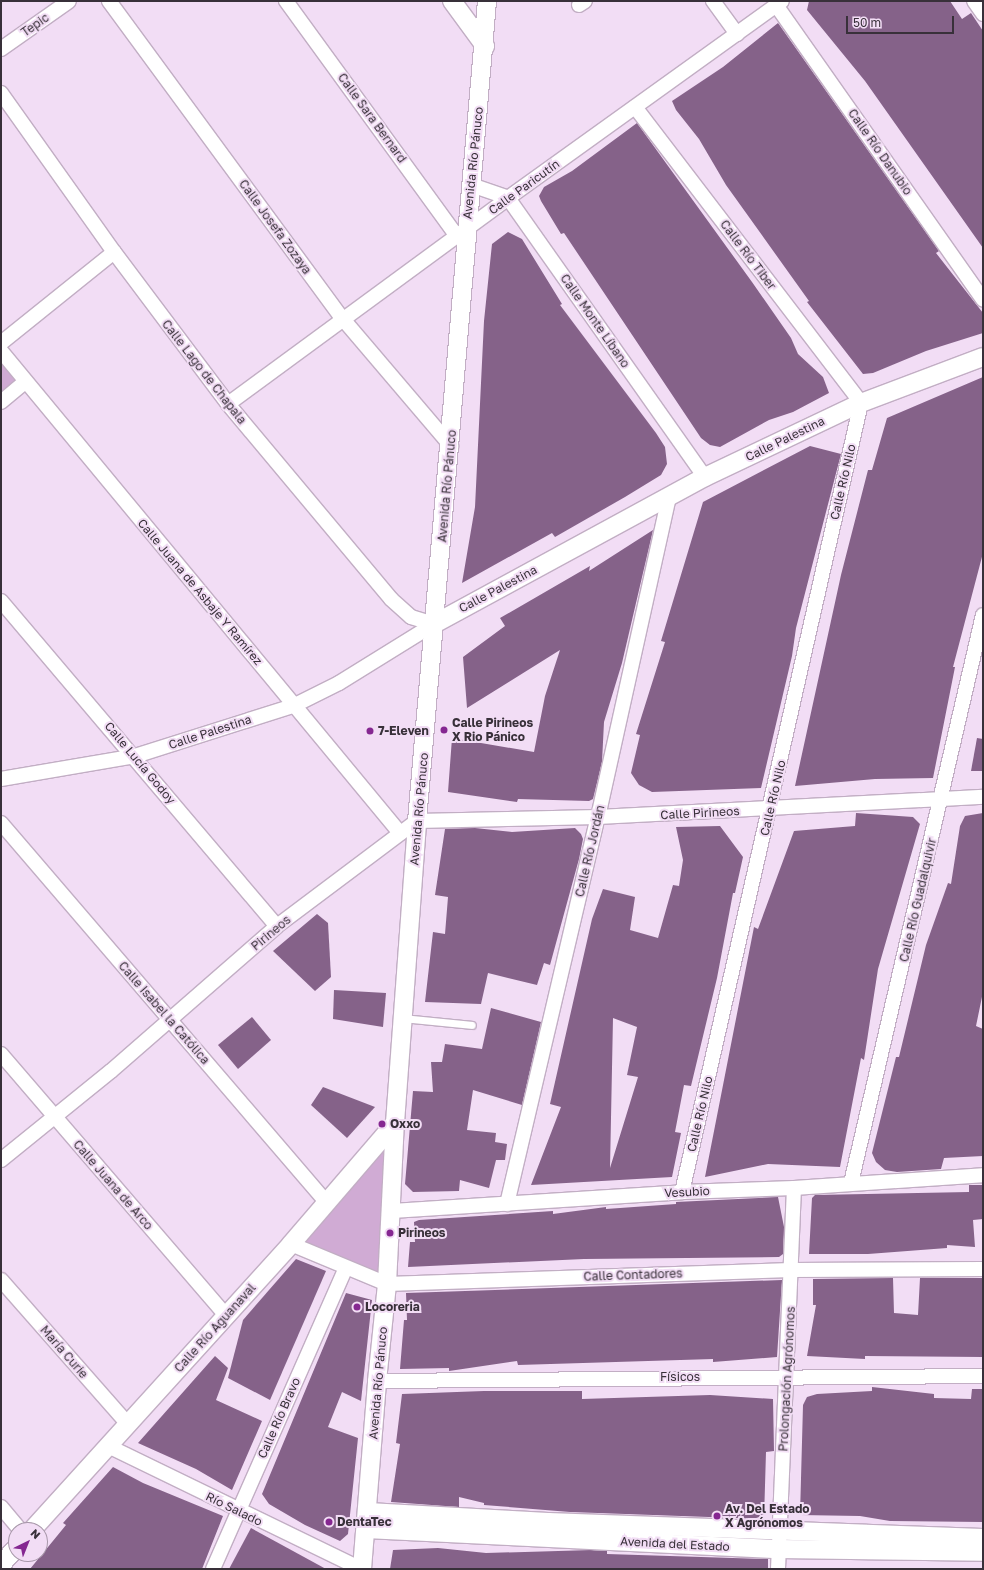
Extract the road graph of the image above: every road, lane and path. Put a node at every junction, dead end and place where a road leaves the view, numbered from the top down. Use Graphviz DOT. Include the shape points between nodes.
graph roads {
  1 [pos="69,1"];
  2 [pos="109,1"];
  3 [pos="286,1"];
  4 [pos="452,1"];
  5 [pos="487,1"];
  6 [pos="713,1"];
  7 [pos="974,1"];
  8 [pos="779,3"];
  9 [pos="983,14"];
  10 [pos="736,34"];
  11 [pos="485,46"];
  12 [pos="1,49"];
  13 [pos="1,92"];
  14 [pos="635,107"];
  15 [pos="471,184"];
  16 [pos="508,198"];
  17 [pos="461,232"];
  18 [pos="114,252"];
  19 [pos="983,299"];
  20 [pos="343,319"];
  21 [pos="1,343"];
  22 [pos="1,351"];
  23 [pos="983,357"];
  24 [pos="25,382"];
  25 [pos="1,402"];
  26 [pos="861,403"];
  27 [pos="228,404"];
  28 [pos="451,446"];
  29 [pos="705,477"];
  30 [pos="669,497"];
  31 [pos="1,601"];
  32 [pos="983,616"];
  33 [pos="434,624"];
  34 [pos="293,706"];
  35 [pos="135,756"];
  36 [pos="1,779"];
  37 [pos="983,797"];
  38 [pos="941,800"];
  39 [pos="770,810"];
  40 [pos="598,817"];
  41 [pos="417,821"];
  42 [pos="1,823"];
  43 [pos="400,833"];
  44 [pos="277,926"];
  45 [pos="403,1018"];
  46 [pos="170,1021"];
  47 [pos="472,1025"];
  48 [pos="1,1054"];
  49 [pos="54,1116"];
  50 [pos="395,1123"];
  51 [pos="1,1160"];
  52 [pos="983,1175"];
  53 [pos="851,1184"];
  54 [pos="794,1188"];
  55 [pos="682,1192"];
  56 [pos="327,1203"];
  57 [pos="507,1204"];
  58 [pos="392,1211"];
  59 [pos="291,1244"];
  60 [pos="346,1268"];
  61 [pos="983,1269"];
  62 [pos="792,1270"];
  63 [pos="1,1280"];
  64 [pos="387,1284"];
  65 [pos="226,1316"];
  66 [pos="787,1376"];
  67 [pos="983,1376"];
  68 [pos="376,1381"];
  69 [pos="128,1424"];
  70 [pos="108,1446"];
  71 [pos="1,1507"];
  72 [pos="238,1511"];
  73 [pos="367,1520"];
  74 [pos="13,1522"];
  75 [pos="39,1522"];
  76 [pos="779,1530"];
  77 [pos="983,1538"];
  78 [pos="779,1549"];
  79 [pos="983,1552"];
  80 [pos="8,1557"];
  81 [pos="1,1565"];
  82 [pos="213,1569"];
  83 [pos="362,1569"];
  84 [pos="778,1569"];
  1 -- 12 [label="street, Tepic"];
  2 -- 20 [label="street, Calle Josefa Zozaya"];
  3 -- 17 [label="street, Calle Sara Bernard"];
  4 -- 11 [label="street"];
  5 -- 11 [label="street, Avenida Río Pánuco"];
  6 -- 10 [label="street"];
  7 -- 9 [label="street"];
  8 -- 10 [label="street, Calle Paricutín"];
  8 -- 19 [label="street, Calle Río Danubio"];
  10 -- 14 [label="street, Calle Paricutín"];
  11 -- 15 [label="street, Avenida Río Pánuco"];
  13 -- 18 [label="street, Calle Lago de Chapala"];
  14 -- 16 [label="street, Calle Paricutín"];
  14 -- 26 [label="street, Calle Río Tiber"];
  15 -- 16 [label="street"];
  15 -- 17 [label="street, Avenida Río Pánuco"];
  16 -- 17 [label="street, Calle Paricutín"];
  16 -- 29 [label="street, Calle Monte Líbano"];
  17 -- 20 [label="street, Calle Paricutín"];
  17 -- 28 [label="street, Avenida Río Pánuco"];
  18 -- 21 [label="street"];
  18 -- 27 [label="street, Calle Lago de Chapala"];
  20 -- 27 [label="street, Calle Paricutín"];
  20 -- 28 [label="street, Calle Josefa Zozaya"];
  22 -- 24 [label="street, Calle Juana de Asbaje Y Ramírez"];
  23 -- 26 [label="street, Calle Palestina"];
  24 -- 25 [label="street"];
  24 -- 34 [label="street, Calle Juana de Asbaje Y Ramírez"];
  26 -- 29 [label="street, Calle Palestina"];
  26 -- 39 [label="street, Calle Río Nilo"];
  27 -- 33 [label="street, Calle Lago de Chapala" via="391,599 411,617"];
  28 -- 33 [label="street, Avenida Río Pánuco"];
  29 -- 30 [label="street, Calle Palestina"];
  30 -- 33 [label="street, Calle Palestina"];
  30 -- 40 [label="street, Calle Río Jordán"];
  31 -- 35 [label="street, Calle Lucía Godoy"];
  32 -- 38 [label="street, Calle Río Guadalquivir"];
  33 -- 34 [label="street, Calle Palestina" via="345,679"];
  33 -- 41 [label="street, Avenida Río Pánuco"];
  34 -- 35 [label="street, Calle Palestina"];
  34 -- 43 [label="street, Calle Juana de Asbaje Y Ramírez"];
  35 -- 36 [label="street, Calle Palestina"];
  35 -- 44 [label="street, Calle Lucía Godoy"];
  37 -- 38 [label="street, Calle Pirineos"];
  38 -- 39 [label="street, Calle Pirineos"];
  38 -- 53 [label="street, Calle Río Guadalquivir"];
  39 -- 40 [label="street, Calle Pirineos"];
  39 -- 55 [label="street, Calle Río Nilo"];
  40 -- 41 [label="street, Calle Pirineos"];
  40 -- 57 [label="street, Calle Río Jordán"];
  41 -- 43 [label="street, Pirineos"];
  41 -- 45 [label="street, Avenida Río Pánuco"];
  42 -- 46 [label="street, Calle Isabel la Católica"];
  43 -- 44 [label="street, Pirineos"];
  44 -- 46 [label="street, Pirineos"];
  45 -- 47 [label="lane"];
  45 -- 50 [label="street, Avenida Río Pánuco"];
  46 -- 49 [label="street, Pirineos"];
  46 -- 56 [label="street, Calle Isabel la Católica"];
  48 -- 49 [label="street, Calle Juana de Arco"];
  49 -- 51 [label="street, Pirineos"];
  49 -- 65 [label="street, Calle Juana de Arco"];
  50 -- 56 [label="street, Calle Río Aguanaval"];
  50 -- 58 [label="street, Avenida Río Pánuco"];
  52 -- 53 [label="street, Vesubio"];
  53 -- 54 [label="street, Vesubio"];
  54 -- 55 [label="street, Vesubio"];
  54 -- 62 [label="street, Prolongación Agrónomos"];
  55 -- 57 [label="street, Vesubio"];
  56 -- 59 [label="street, Calle Río Aguanaval"];
  57 -- 58 [label="street, Vesubio"];
  58 -- 64 [label="street, Avenida Río Pánuco"];
  59 -- 60 [label="street, Calle Contadores"];
  59 -- 65 [label="street, Calle Río Aguanaval"];
  60 -- 64 [label="street, Calle Contadores"];
  60 -- 72 [label="street, Calle Río Bravo"];
  61 -- 62 [label="street, Calle Contadores"];
  62 -- 64 [label="street, Calle Contadores"];
  62 -- 66 [label="street, Prolongación Agrónomos"];
  63 -- 69 [label="street, María Curie"];
  64 -- 68 [label="street, Avenida Río Pánuco"];
  65 -- 69 [label="street, Calle Río Aguanaval"];
  66 -- 67 [label="street, Físicos"];
  66 -- 68 [label="street, Físicos"];
  66 -- 76 [label="street, Prolongación Agrónomos"];
  68 -- 73 [label="street, Avenida Río Pánuco"];
  69 -- 70 [label="street, Calle Río Aguanaval"];
  70 -- 72 [label="street, Río Salado"];
  70 -- 75 [label="street, Calle Río Aguanaval"];
  71 -- 74 [label="street"];
  72 -- 82 [label="street, Calle Río Bravo"];
  72 -- 83 [label="street, Río Salado"];
  73 -- 76 [label="street, Avenida del Estado" via="548,1522"];
  73 -- 78 [label="street, Avenida del Estado"];
  73 -- 83 [label="street, Avenida Río Pánuco"];
  76 -- 77 [label="street, Avenida del Estado"];
  76 -- 78 [label="street, Prolongación Agrónomos"];
  78 -- 79 [label="street, Avenida del Estado"];
  78 -- 84 [label="street, Prolongación Agrónomos"];
  80 -- 81 [label="street"];
}
